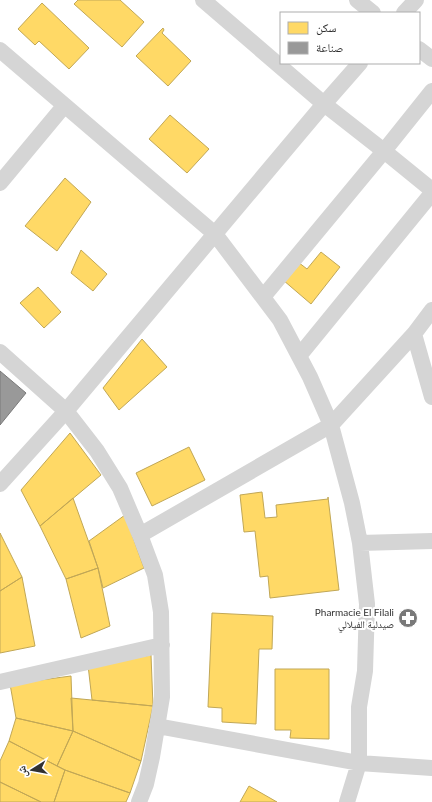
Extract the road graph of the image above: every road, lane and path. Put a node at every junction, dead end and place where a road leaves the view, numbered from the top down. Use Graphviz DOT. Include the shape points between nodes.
graph roads {
  1 [pos="203,0"];
  2 [pos="357,0"];
  3 [pos="416,0"];
  4 [pos="372,12"];
  5 [pos="405,12"];
  6 [pos="0,50"];
  7 [pos="420,50"];
  8 [pos="432,59"];
  9 [pos="359,64"];
  10 [pos="432,91"];
  11 [pos="324,104"];
  12 [pos="64,106"];
  13 [pos="384,151"];
  14 [pos="0,183"];
  15 [pos="432,192"];
  16 [pos="215,234"];
  17 [pos="262,297"];
  18 [pos="432,310"];
  19 [pos="414,334"];
  20 [pos="0,352"];
  21 [pos="299,356"];
  22 [pos="432,396"];
  23 [pos="66,411"];
  24 [pos="331,425"];
  25 [pos="0,484"];
  26 [pos="140,535"];
  27 [pos="432,541"];
  28 [pos="360,543"];
  29 [pos="162,645"];
  30 [pos="0,682"];
  31 [pos="158,726"];
  32 [pos="359,763"];
  33 [pos="432,768"];
  34 [pos="139,802"];
  35 [pos="347,802"];
  1 -- 11 [label="street"];
  2 -- 4 [label="street"];
  3 -- 5 [label="street"];
  6 -- 12 [label="street"];
  7 -- 8 [label="street"];
  9 -- 11 [label="street"];
  10 -- 13 [label="street"];
  11 -- 13 [label="street"];
  11 -- 16 [label="street"];
  12 -- 14 [label="street"];
  12 -- 16 [label="street"];
  13 -- 15 [label="street"];
  13 -- 17 [label="street"];
  15 -- 21 [label="street"];
  16 -- 17 [label="street"];
  16 -- 23 [label="street"];
  17 -- 21 [label="street" via="280,320"];
  18 -- 19 [label="street"];
  19 -- 22 [label="street"];
  19 -- 24 [label="street"];
  20 -- 23 [label="street"];
  21 -- 24 [label="street"];
  23 -- 25 [label="street"];
  23 -- 26 [label="street" via="120,488"];
  24 -- 26 [label="street"];
  24 -- 28 [label="street"];
  26 -- 29 [label="street" via="155,575 162,612"];
  27 -- 28 [label="street"];
  28 -- 32 [label="street" via="367,604 365,671 359,707"];
  29 -- 30 [label="street"];
  29 -- 31 [label="street" via="162,697"];
  31 -- 32 [label="street"];
  31 -- 34 [label="street" via="146,784"];
  32 -- 33 [label="street"];
  32 -- 35 [label="street"];
}
